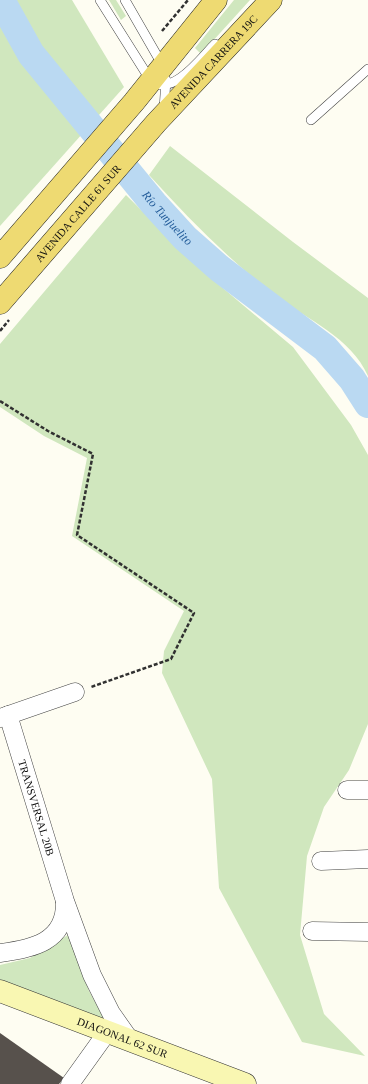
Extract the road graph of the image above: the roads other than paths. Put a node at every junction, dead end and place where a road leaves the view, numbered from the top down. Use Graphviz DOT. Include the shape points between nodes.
graph roads {
  1 [pos="100,0"];
  2 [pos="124,0"];
  3 [pos="216,0"];
  4 [pos="226,0"];
  5 [pos="271,0"];
  6 [pos="219,39"];
  7 [pos="368,69"];
  8 [pos="160,77"];
  9 [pos="160,119"];
  10 [pos="311,120"];
  11 [pos="0,257"];
  12 [pos="0,304"];
  13 [pos="75,692"];
  14 [pos="4,716"];
  15 [pos="347,790"];
  16 [pos="368,790"];
  17 [pos="368,860"];
  18 [pos="321,861"];
  19 [pos="65,901"];
  20 [pos="312,931"];
  21 [pos="368,932"];
  22 [pos="0,953"];
  23 [pos="0,991"];
  24 [pos="108,1031"];
  25 [pos="130,1040"];
  26 [pos="216,1079"];
  27 [pos="70,1084"];
  28 [pos="245,1084"];
  1 -- 8 [label="lane"];
  2 -- 8 [label="lane"];
  3 -- 8 [label="main road"];
  4 -- 8 [label="lane" via="179,58"];
  5 -- 9 [label="main road, AVENIDA CARRERA 19C"];
  6 -- 8 [label="lane" via="184,75"];
  7 -- 10 [label="lane"];
  8 -- 9 [label="lane"];
  8 -- 11 [label="main road" via="134,102"];
  9 -- 12 [label="main road, AVENIDA CALLE 61 SUR"];
  13 -- 14 [label="street"];
  14 -- 19 [label="street, TRANSVERSAL 20B"];
  15 -- 16 [label="street"];
  17 -- 18 [label="street"];
  19 -- 22 [label="street, TRANSVERSAL 20B" via="63,917 52,936 30,949"];
  19 -- 25 [label="street, TRANSVERSAL 20B" via="103,999"];
  20 -- 21 [label="street"];
  23 -- 24 [label="street, DIAGONAL 62 SUR"];
  24 -- 25 [label="street, DIAGONAL 62 SUR"];
  24 -- 27 [label="street"];
  25 -- 26 [label="street, DIAGONAL 62 SUR"];
  26 -- 28 [label="street, DIAGONAL 62 SUR"];
}
